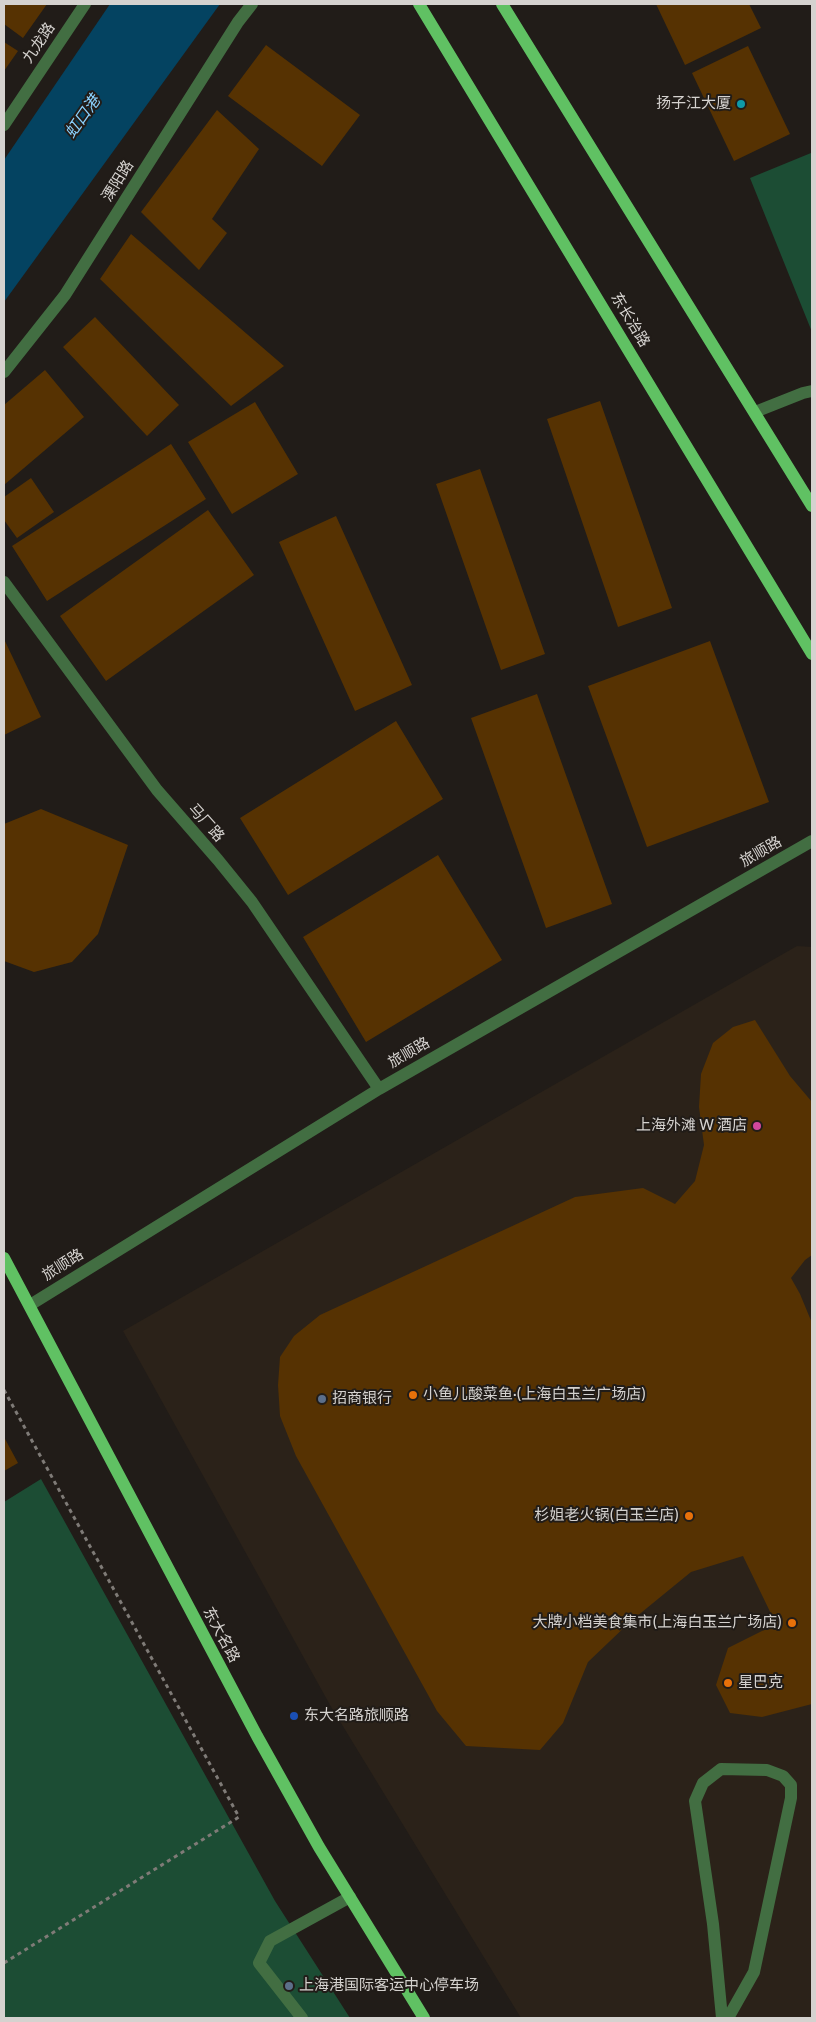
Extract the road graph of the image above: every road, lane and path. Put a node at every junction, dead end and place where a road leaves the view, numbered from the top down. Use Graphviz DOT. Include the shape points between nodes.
graph roads {
  1 [pos="84,4"];
  2 [pos="252,4"];
  3 [pos="419,4"];
  4 [pos="502,4"];
  5 [pos="4,125"];
  6 [pos="4,372"];
  7 [pos="812,391"];
  8 [pos="755,412"];
  9 [pos="812,506"];
  10 [pos="4,582"];
  11 [pos="812,654"];
  12 [pos="812,842"];
  13 [pos="379,1089"];
  14 [pos="4,1258"];
  15 [pos="30,1305"];
  16 [pos="4,1390"];
  17 [pos="350,1897"];
  18 [pos="4,1962"];
  19 [pos="302,2018"];
  20 [pos="424,2018"];
  21 [pos="722,2018"];
  22 [pos="728,2018"];
  1 -- 5 [label="street, 九龙路"];
  2 -- 6 [label="street, 溧阳路" via="65,295"];
  3 -- 11 [label="main road, 东长治路"];
  4 -- 8 [label="main road"];
  7 -- 8 [label="street"];
  8 -- 9 [label="main road"];
  10 -- 13 [label="street, 马厂路" via="156,790 252,902"];
  12 -- 13 [label="street, 旅顺路"];
  13 -- 15 [label="street, 旅顺路"];
  14 -- 15 [label="main road, 东大名路"];
  15 -- 17 [label="main road, 东大名路" via="70,1387 241,1706 318,1847"];
  16 -- 18 [label="path" via="238,1817"];
  17 -- 19 [label="street" via="270,1941 259,1963"];
  17 -- 20 [label="main road, 东大名路"];
  21 -- 22 [label="street" via="713,1924 695,1801 703,1783 721,1769 766,1770 782,1776 792,1785 791,1798 754,1972"];
}
